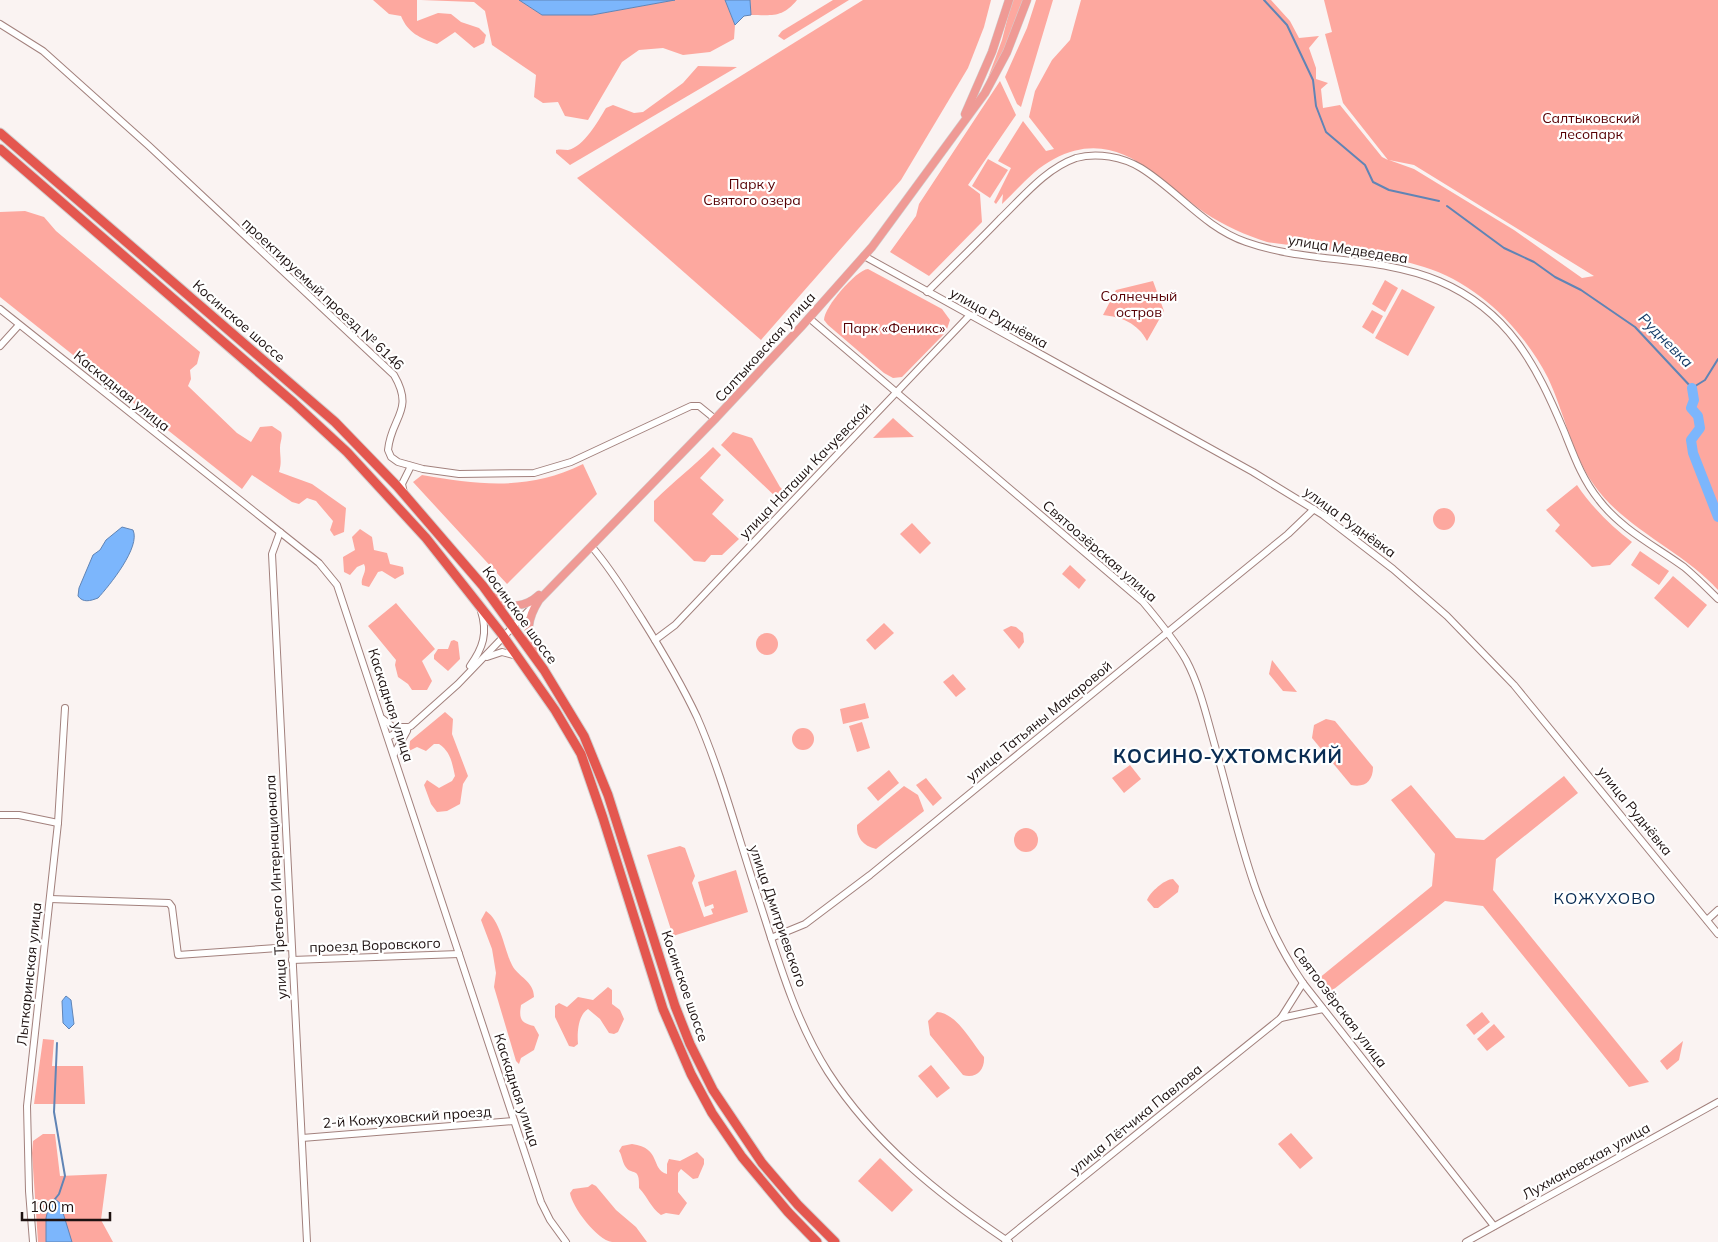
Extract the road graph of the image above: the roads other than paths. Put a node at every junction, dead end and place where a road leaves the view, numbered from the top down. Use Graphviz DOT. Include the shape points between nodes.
graph roads {
  1 [pos="1009,0"];
  2 [pos="1027,0"];
  3 [pos="0,24"];
  4 [pos="0,133"];
  5 [pos="954,136"];
  6 [pos="0,149"];
  7 [pos="864,256"];
  8 [pos="927,292"];
  9 [pos="0,310"];
  10 [pos="969,316"];
  11 [pos="809,318"];
  12 [pos="19,325"];
  13 [pos="0,346"];
  14 [pos="897,393"];
  15 [pos="715,420"];
  16 [pos="411,466"];
  17 [pos="386,475"];
  18 [pos="404,478"];
  19 [pos="406,496"];
  20 [pos="1314,509"];
  21 [pos="280,532"];
  22 [pos="592,547"];
  23 [pos="483,586"];
  24 [pos="472,594"];
  25 [pos="538,599"];
  26 [pos="1718,599"];
  27 [pos="512,625"];
  28 [pos="1168,632"];
  29 [pos="503,634"];
  30 [pos="655,640"];
  31 [pos="520,657"];
  32 [pos="538,661"];
  33 [pos="471,668"];
  34 [pos="65,708"];
  35 [pos="382,718"];
  36 [pos="411,726"];
  37 [pos="388,737"];
  38 [pos="394,754"];
  39 [pos="0,815"];
  40 [pos="58,824"];
  41 [pos="50,899"];
  42 [pos="1718,910"];
  43 [pos="1707,920"];
  44 [pos="1718,934"];
  45 [pos="771,938"];
  46 [pos="291,947"];
  47 [pos="459,954"];
  48 [pos="292,960"];
  49 [pos="1302,983"];
  50 [pos="1323,1009"];
  51 [pos="1281,1018"];
  52 [pos="1718,1102"];
  53 [pos="514,1121"];
  54 [pos="302,1138"];
  55 [pos="799,1224"];
  56 [pos="1494,1226"];
  57 [pos="835,1241"];
  58 [pos="1007,1241"];
  59 [pos="33,1242"];
  60 [pos="307,1242"];
  61 [pos="566,1242"];
  62 [pos="813,1242"];
  63 [pos="817,1242"];
  64 [pos="1466,1242"];
  1 -- 5 [label="main road, Салтыковская улица" via="976,91"];
  2 -- 5 [label="main road, Салтыковская улица" via="1003,60 985,93"];
  3 -- 16 [label="street, проектируемый проезд № 6146" via="42,51 149,146 394,375 402,390 403,402 388,450 394,460"];
  4 -- 17 [label="highway, Косинское шоссе" via="322,410"];
  5 -- 7 [label="main road, Салтыковская улица"];
  6 -- 24 [label="highway, Косинское шоссе" via="330,436 391,498"];
  7 -- 8 [label="street, улица Руднёвка"];
  7 -- 11 [label="main road, Салтыковская улица"];
  8 -- 10 [label="street, улица Руднёвка"];
  8 -- 26 [label="street, улица Медведева" via="1049,172 1078,158 1092,156 1123,160 1141,168 1201,216 1243,242 1273,250 1398,268 1438,280 1482,306 1522,348 1537,369 1583,478 1605,508 1622,524 1684,567"];
  9 -- 12 [label="street, Каскадная улица"];
  10 -- 14 [label="street, улица Наташи Качуевской"];
  10 -- 20 [label="street, улица Руднёвка" via="1214,450"];
  11 -- 14 [label="street, Святоозёрская улица"];
  11 -- 15 [label="main road, Салтыковская улица"];
  12 -- 13 [label="street"];
  12 -- 21 [label="street, Каскадная улица"];
  14 -- 28 [label="street, Святоозёрская улица" via="1143,602"];
  14 -- 30 [label="street, улица Наташи Качуевской" via="675,625"];
  15 -- 16 [label="street, проектируемый проезд № 6146" via="698,406 690,406 571,462 534,473 459,474"];
  15 -- 22 [label="main road, Салтыковская улица"];
  16 -- 18 [label="street"];
  17 -- 18 [label="street"];
  17 -- 19 [label="highway, Косинское шоссе"];
  18 -- 19 [label="street" via="402,488"];
  19 -- 23 [label="highway, Косинское шоссе"];
  20 -- 28 [label="street, улица Татьяны Макаровой"];
  20 -- 43 [label="street, улица Руднёвка" via="1393,569 1485,654 1590,775"];
  21 -- 35 [label="street, Каскадная улица" via="319,563 337,585"];
  21 -- 46 [label="street, улица Третьего Интернационала" via="272,554"];
  22 -- 25 [label="main road, Салтыковская улица"];
  22 -- 30 [label="street, улица Дмитриевского" via="608,565"];
  23 -- 25 [label="main road" via="499,602 512,606"];
  23 -- 27 [label="highway, Косинское шоссе"];
  24 -- 29 [label="highway, Косинское шоссе"];
  24 -- 33 [label="street" via="480,609 485,632"];
  25 -- 27 [label="street, Салтыковская улица"];
  25 -- 32 [label="main road" via="527,629"];
  27 -- 29 [label="street, Салтыковская улица"];
  27 -- 32 [label="highway, Косинское шоссе"];
  28 -- 45 [label="street, улица Татьяны Макаровой" via="824,911 805,924"];
  28 -- 49 [label="street, Святоозёрская улица" via="1187,662 1203,704 1258,899 1276,941"];
  29 -- 31 [label="highway, Косинское шоссе"];
  29 -- 33 [label="street, Салтыковская улица"];
  30 -- 45 [label="street, улица Дмитриевского" via="704,734"];
  31 -- 33 [label="street" via="496,652"];
  31 -- 55 [label="highway, Косинское шоссе" via="556,710 586,767 663,1009 691,1074 742,1158"];
  32 -- 57 [label="highway, Косинское шоссе" via="577,722 596,761 675,1006 700,1066 728,1116 762,1163 798,1206"];
  33 -- 36 [label="street, Салтыковская улица"];
  34 -- 40 [label="street, Лыткаринская улица"];
  35 -- 36 [label="street" via="392,727"];
  35 -- 37 [label="street, Каскадная улица"];
  36 -- 37 [label="street, Салтыковская улица"];
  36 -- 38 [label="street"];
  37 -- 38 [label="street, Каскадная улица"];
  38 -- 47 [label="street, Каскадная улица"];
  39 -- 40 [label="street" via="19,815"];
  40 -- 41 [label="street, Лыткаринская улица"];
  41 -- 46 [label="street" via="167,902 172,907 178,956"];
  41 -- 59 [label="street, Лыткаринская улица" via="27,1106"];
  42 -- 43 [label="street"];
  43 -- 44 [label="street, улица Руднёвка"];
  45 -- 58 [label="street, улица Дмитриевского" via="807,1033 827,1071 848,1100 902,1161 952,1203"];
  46 -- 48 [label="street, улица Третьего Интернационала"];
  47 -- 48 [label="street, проезд Воровского"];
  47 -- 53 [label="street, Каскадная улица"];
  48 -- 54 [label="street, улица Третьего Интернационала"];
  49 -- 50 [label="street, Святоозёрская улица"];
  49 -- 51 [label="street, улица Лётчика Павлова"];
  50 -- 51 [label="street, улица Лётчика Павлова"];
  50 -- 56 [label="street, Святоозёрская улица"];
  51 -- 58 [label="street, улица Лётчика Павлова"];
  52 -- 56 [label="street, Лухмановская улица"];
  53 -- 54 [label="street, 2-й Кожуховский проезд"];
  53 -- 61 [label="street, Каскадная улица" via="541,1202"];
  54 -- 60 [label="street, улица Третьего Интернационала"];
  55 -- 62 [label="street"];
  55 -- 63 [label="highway, Косинское шоссе"];
  56 -- 64 [label="street, Лухмановская улица"];
}
